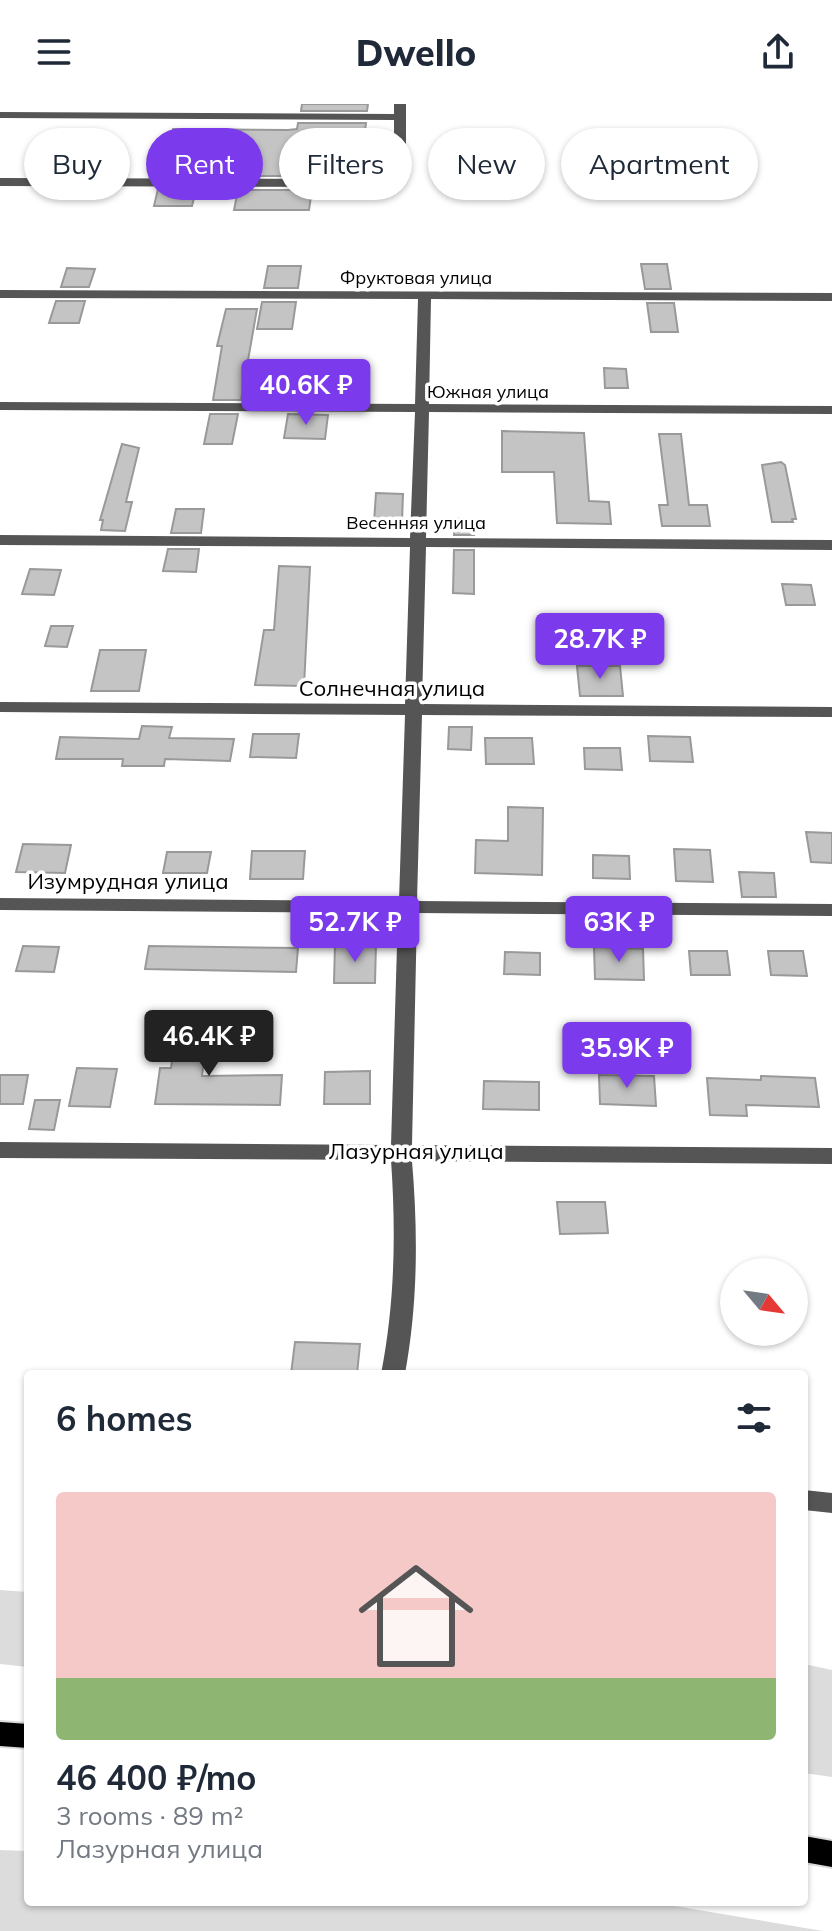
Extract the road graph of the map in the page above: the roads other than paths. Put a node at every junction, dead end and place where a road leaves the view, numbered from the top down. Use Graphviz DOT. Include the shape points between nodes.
graph roads {
  1 [pos="399,111"];
  2 [pos="0,115"];
  3 [pos="0,182"];
  4 [pos="0,294"];
  5 [pos="425,295"];
  6 [pos="832,297"];
  7 [pos="0,406"];
  8 [pos="421,409"];
  9 [pos="832,410"];
  10 [pos="0,540"];
  11 [pos="416,542"];
  12 [pos="832,545"];
  13 [pos="0,707"];
  14 [pos="414,711"];
  15 [pos="832,712"];
  16 [pos="0,904"];
  17 [pos="408,907"];
  18 [pos="832,910"];
  19 [pos="0,1150"];
  20 [pos="401,1151"];
  21 [pos="832,1156"];
  22 [pos="394,1370"];
  23 [pos="808,1500"];
  24 [pos="832,1503"];
  25 [pos="0,1734"];
  26 [pos="24,1736"];
  27 [pos="808,1850"];
  28 [pos="832,1854"];
  1 -- 2 [label="street"];
  1 -- 3 [label="street" via="400,173 376,184"];
  4 -- 5 [label="street, Фруктовая улица"];
  5 -- 6 [label="street, Фруктовая улица"];
  5 -- 8 [label="street"];
  7 -- 8 [label="street, Южная улица"];
  8 -- 9 [label="street, Южная улица"];
  8 -- 11 [label="street"];
  10 -- 11 [label="street, Весенняя улица"];
  11 -- 12 [label="street, Весенняя улица"];
  11 -- 14 [label="street"];
  13 -- 14 [label="street, Солнечная улица"];
  14 -- 15 [label="street, Солнечная улица"];
  14 -- 17 [label="street"];
  16 -- 17 [label="street, Изумрудная улица"];
  17 -- 18 [label="street, Изумрудная улица"];
  17 -- 20 [label="street"];
  19 -- 20 [label="street, Лазурная улица"];
  20 -- 21 [label="street, Лазурная улица"];
  20 -- 22 [label="street" via="407,1231"];
  23 -- 24 [label="street"];
  25 -- 26 [label="main road"];
  27 -- 28 [label="main road"];
}
